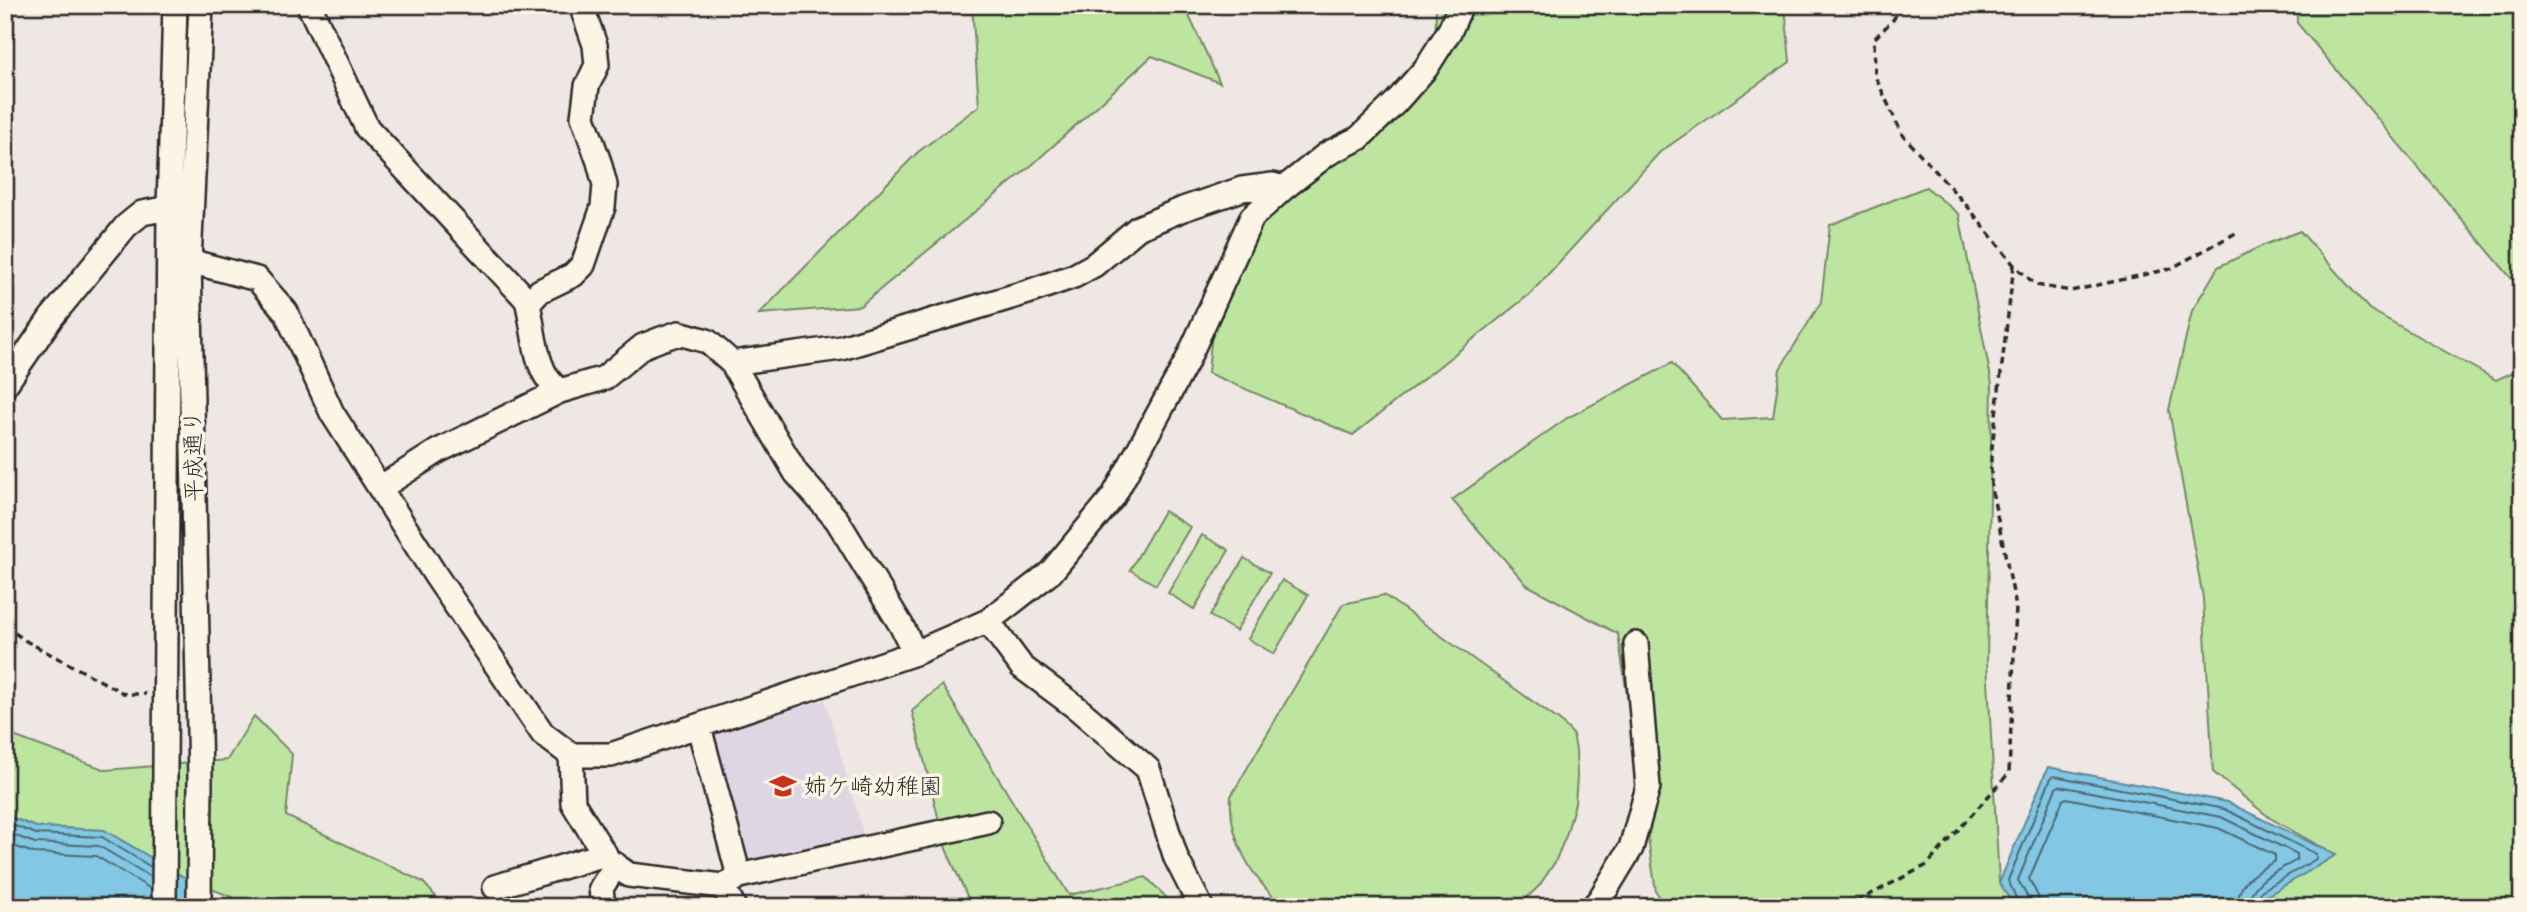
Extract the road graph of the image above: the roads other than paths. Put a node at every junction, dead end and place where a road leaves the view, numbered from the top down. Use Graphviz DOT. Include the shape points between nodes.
graph roads {
  1 [pos="175,5"];
  2 [pos="201,5"];
  3 [pos="309,5"];
  4 [pos="581,5"];
  5 [pos="1461,5"];
  6 [pos="1284,188"];
  7 [pos="169,208"];
  8 [pos="188,261"];
  9 [pos="528,304"];
  10 [pos="732,363"];
  11 [pos="5,385"];
  12 [pos="560,391"];
  13 [pos="380,488"];
  14 [pos="988,621"];
  15 [pos="1636,644"];
  16 [pos="915,653"];
  17 [pos="699,727"];
  18 [pos="571,755"];
  19 [pos="988,822"];
  20 [pos="610,860"];
  21 [pos="731,881"];
  22 [pos="495,887"];
  23 [pos="164,907"];
  24 [pos="199,907"];
  25 [pos="603,907"];
  26 [pos="734,907"];
  27 [pos="1201,907"];
  28 [pos="1593,907"];
  1 -- 7 [label="street, 平成通り"];
  2 -- 8 [label="street, 平成通り"];
  3 -- 9 [label="street" via="367,128"];
  4 -- 9 [label="street" via="597,65 587,86 583,117 605,186 603,207 583,265"];
  5 -- 6 [label="street" via="1426,68 1395,102 1359,138 1327,154"];
  6 -- 10 [label="street" via="1242,189 1183,209 1138,228 1074,276 1028,292 841,348"];
  6 -- 14 [label="street" via="1252,217 1185,363 1113,497 1051,572"];
  7 -- 11 [label="street" via="142,214 125,226 51,318"];
  7 -- 23 [label="street, 平成通り"];
  8 -- 13 [label="street" via="257,279 286,312 332,413"];
  8 -- 24 [label="street, 平成通り"];
  9 -- 12 [label="street" via="540,363"];
  10 -- 12 [label="street" via="707,341 679,333 643,345 604,378"];
  10 -- 16 [label="street" via="796,473 836,520"];
  12 -- 13 [label="street" via="438,451"];
  13 -- 18 [label="street" via="543,734"];
  14 -- 16 [label="street"];
  14 -- 27 [label="street" via="1022,667 1148,769 1176,858"];
  15 -- 28 [label="street" via="1648,787 1631,848"];
  16 -- 17 [label="street"];
  17 -- 18 [label="street" via="611,755"];
  17 -- 21 [label="street"];
  18 -- 20 [label="street" via="573,803"];
  19 -- 21 [label="street"];
  20 -- 21 [label="street" via="629,875"];
  20 -- 22 [label="street"];
  20 -- 25 [label="street" via="601,888"];
  21 -- 26 [label="street"];
}
